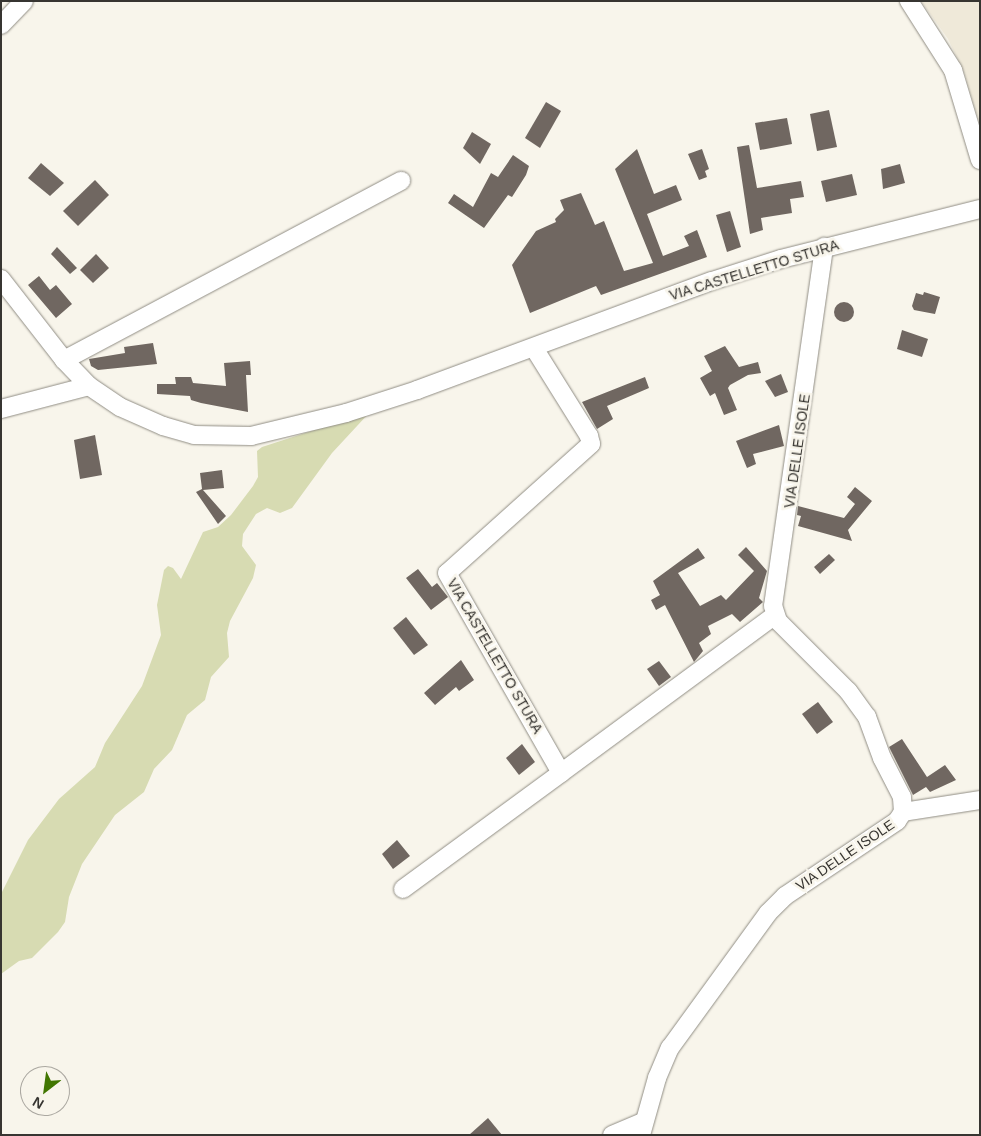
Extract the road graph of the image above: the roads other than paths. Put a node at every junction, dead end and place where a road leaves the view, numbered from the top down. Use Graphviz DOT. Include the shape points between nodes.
graph roads {
  1 [pos="24,1"];
  2 [pos="909,1"];
  3 [pos="1,25"];
  4 [pos="980,160"];
  5 [pos="401,181"];
  6 [pos="980,209"];
  7 [pos="824,247"];
  8 [pos="1,278"];
  9 [pos="534,348"];
  10 [pos="64,360"];
  11 [pos="89,386"];
  12 [pos="1,409"];
  13 [pos="775,615"];
  14 [pos="561,773"];
  15 [pos="980,800"];
  16 [pos="903,812"];
  17 [pos="403,889"];
  18 [pos="642,1128"];
  19 [pos="612,1135"];
  1 -- 3 [label="street"];
  2 -- 4 [label="street" via="953,70"];
  5 -- 10 [label="street"];
  6 -- 7 [label="street, VIA CASTELLETTO STURA"];
  7 -- 9 [label="street, VIA CASTELLETTO STURA" via="712,281"];
  7 -- 13 [label="street, VIA DELLE ISOLE" via="773,606"];
  8 -- 10 [label="street, VIA CASTELLETTO STURA"];
  9 -- 11 [label="street, VIA CASTELLETTO STURA" via="355,410 250,436 194,435 163,426 120,407"];
  9 -- 14 [label="street, VIA CASTELLETTO STURA" via="591,444 447,573"];
  10 -- 11 [label="street, VIA CASTELLETTO STURA"];
  11 -- 12 [label="street"];
  13 -- 14 [label="street"];
  13 -- 16 [label="street, VIA DELLE ISOLE" via="848,691 867,717 882,758 902,797"];
  14 -- 17 [label="street"];
  15 -- 16 [label="street"];
  16 -- 18 [label="street, VIA DELLE ISOLE" via="897,821 785,896 768,914 670,1048"];
  18 -- 19 [label="street"];
}
